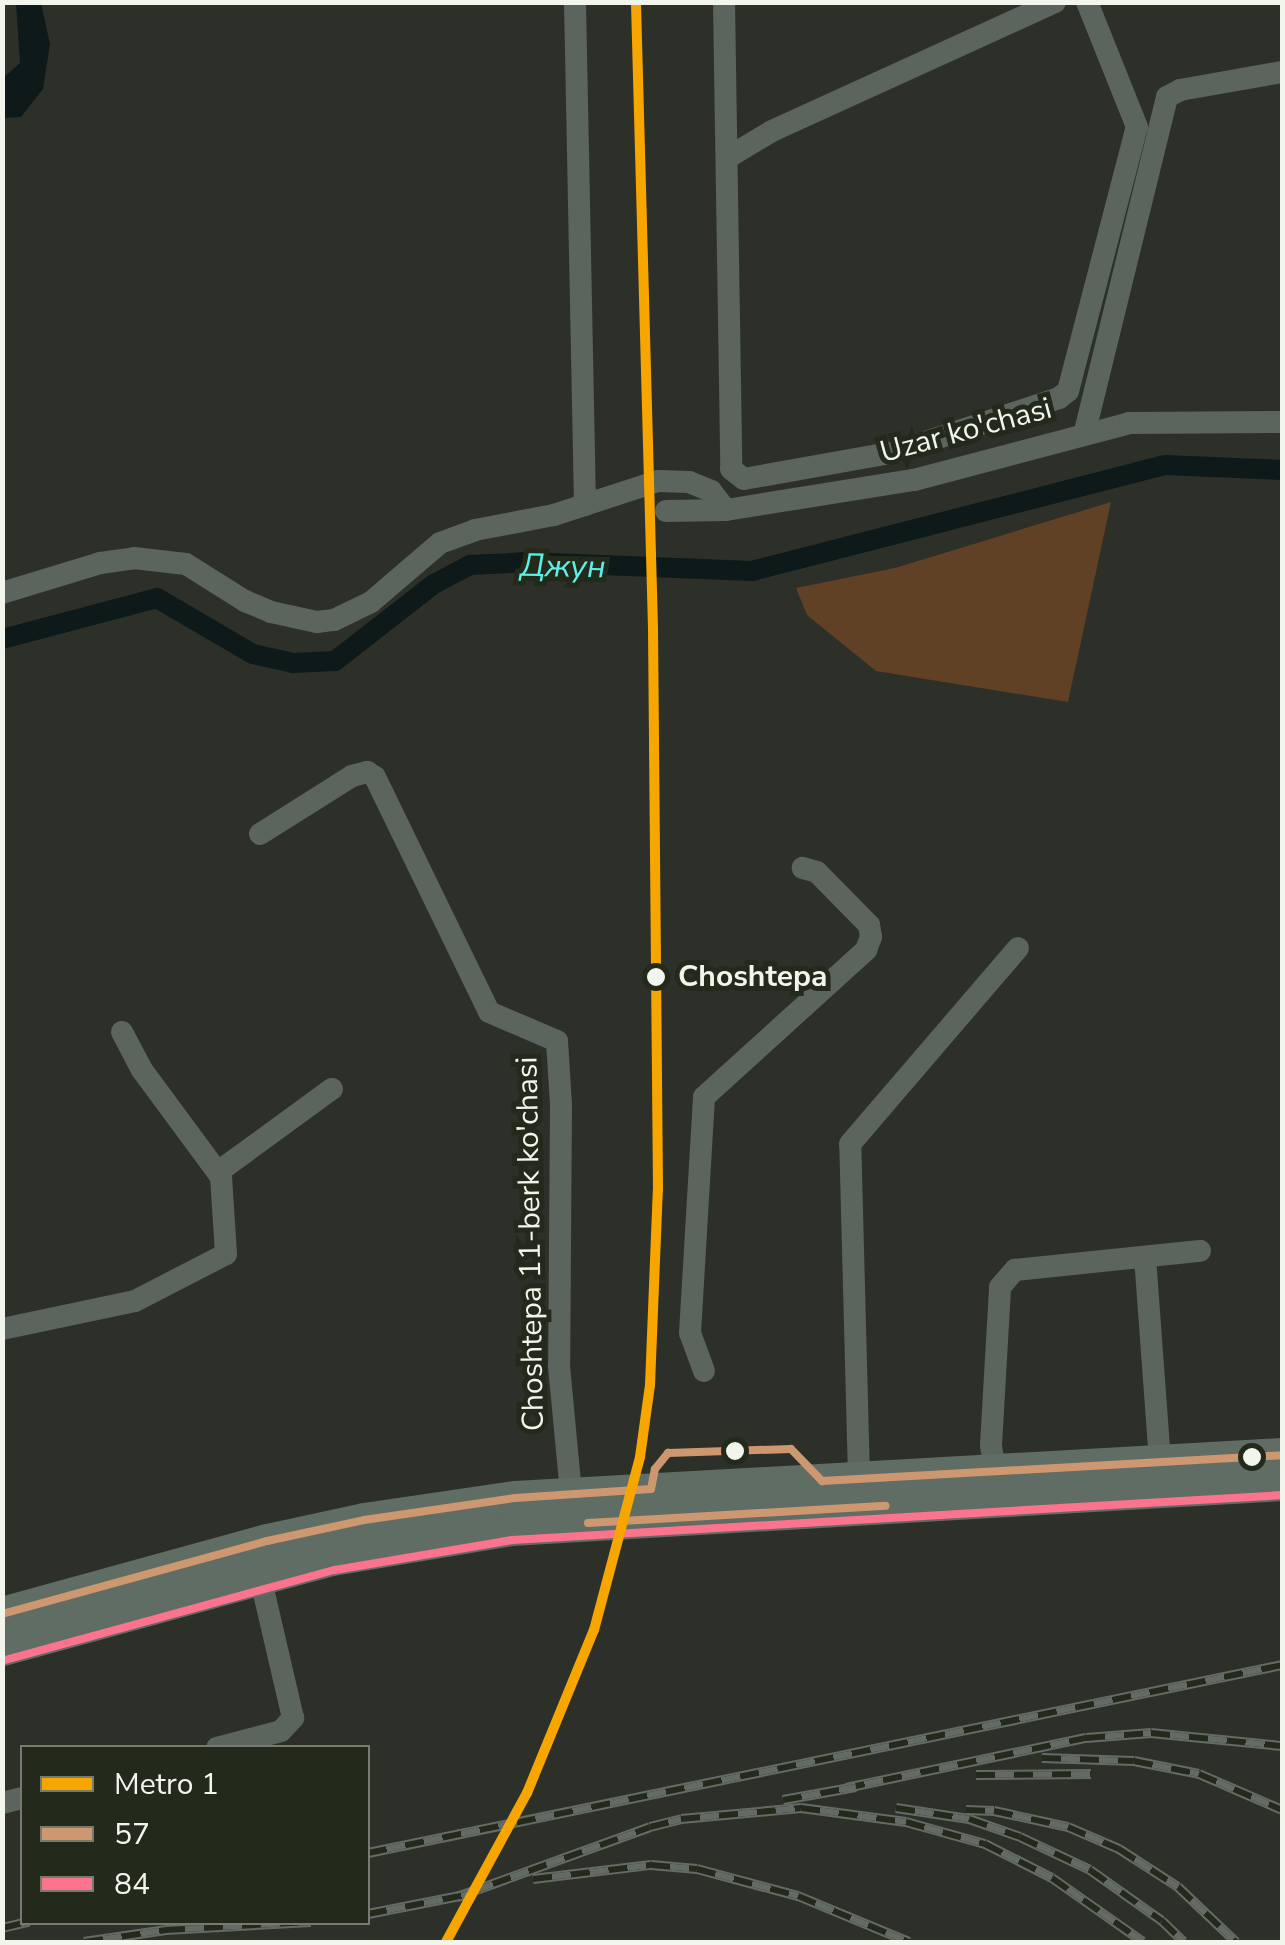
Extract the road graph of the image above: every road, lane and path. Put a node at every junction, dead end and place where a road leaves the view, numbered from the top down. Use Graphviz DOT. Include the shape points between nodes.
graph roads {
  1 [pos="576,2"];
  2 [pos="724,2"];
  3 [pos="1056,2"];
  4 [pos="1087,2"];
  5 [pos="1282,72"];
  6 [pos="727,158"];
  7 [pos="1282,422"];
  8 [pos="1085,431"];
  9 [pos="734,476"];
  10 [pos="585,505"];
  11 [pos="724,506"];
  12 [pos="666,510"];
  13 [pos="2,593"];
  14 [pos="260,834"];
  15 [pos="804,868"];
  16 [pos="1018,948"];
  17 [pos="122,1032"];
  18 [pos="332,1089"];
  19 [pos="218,1172"];
  20 [pos="1200,1251"];
  21 [pos="1146,1257"];
  22 [pos="2,1329"];
  23 [pos="704,1371"];
  24 [pos="1282,1456"];
  25 [pos="1160,1462"];
  26 [pos="994,1471"];
  27 [pos="859,1478"];
  28 [pos="1282,1483"];
  29 [pos="571,1494"];
  30 [pos="260,1576"];
  31 [pos="2,1614"];
  32 [pos="2,1648"];
  33 [pos="228,1745"];
  1 -- 10 [label="street"];
  2 -- 6 [label="street"];
  3 -- 6 [label="street" via="772,131"];
  4 -- 9 [label="street" via="1137,127 1068,390 895,452"];
  5 -- 8 [label="street" via="1167,97"];
  6 -- 9 [label="street"];
  7 -- 8 [label="street, Uzar ko'chasi" via="1128,423"];
  8 -- 11 [label="street, Uzar ko'chasi" via="914,480"];
  9 -- 11 [label="street"];
  10 -- 11 [label="street" via="658,482 689,482 711,491"];
  10 -- 13 [label="street" via="440,543 371,602 334,620 271,612 186,564 134,558"];
  11 -- 12 [label="street, Uzar ko'chasi"];
  14 -- 29 [label="street, Choshtepa 11-berk ko'chasi" via="368,772 489,1012 557,1041 559,1366"];
  15 -- 23 [label="street" via="817,872 869,925 872,937 866,950 704,1098 690,1333"];
  16 -- 27 [label="street" via="850,1144"];
  17 -- 19 [label="street"];
  18 -- 19 [label="street"];
  19 -- 22 [label="street" via="226,1254 135,1301"];
  20 -- 21 [label="street"];
  21 -- 25 [label="street"];
  21 -- 26 [label="street" via="1014,1270 1000,1287"];
  24 -- 25 [label="main road"];
  25 -- 26 [label="main road"];
  26 -- 27 [label="main road"];
  27 -- 29 [label="main road"];
  28 -- 30 [label="main road" via="511,1528"];
  29 -- 31 [label="main road" via="314,1531"];
  30 -- 32 [label="main road"];
  30 -- 33 [label="street" via="293,1718 281,1731"];
}
